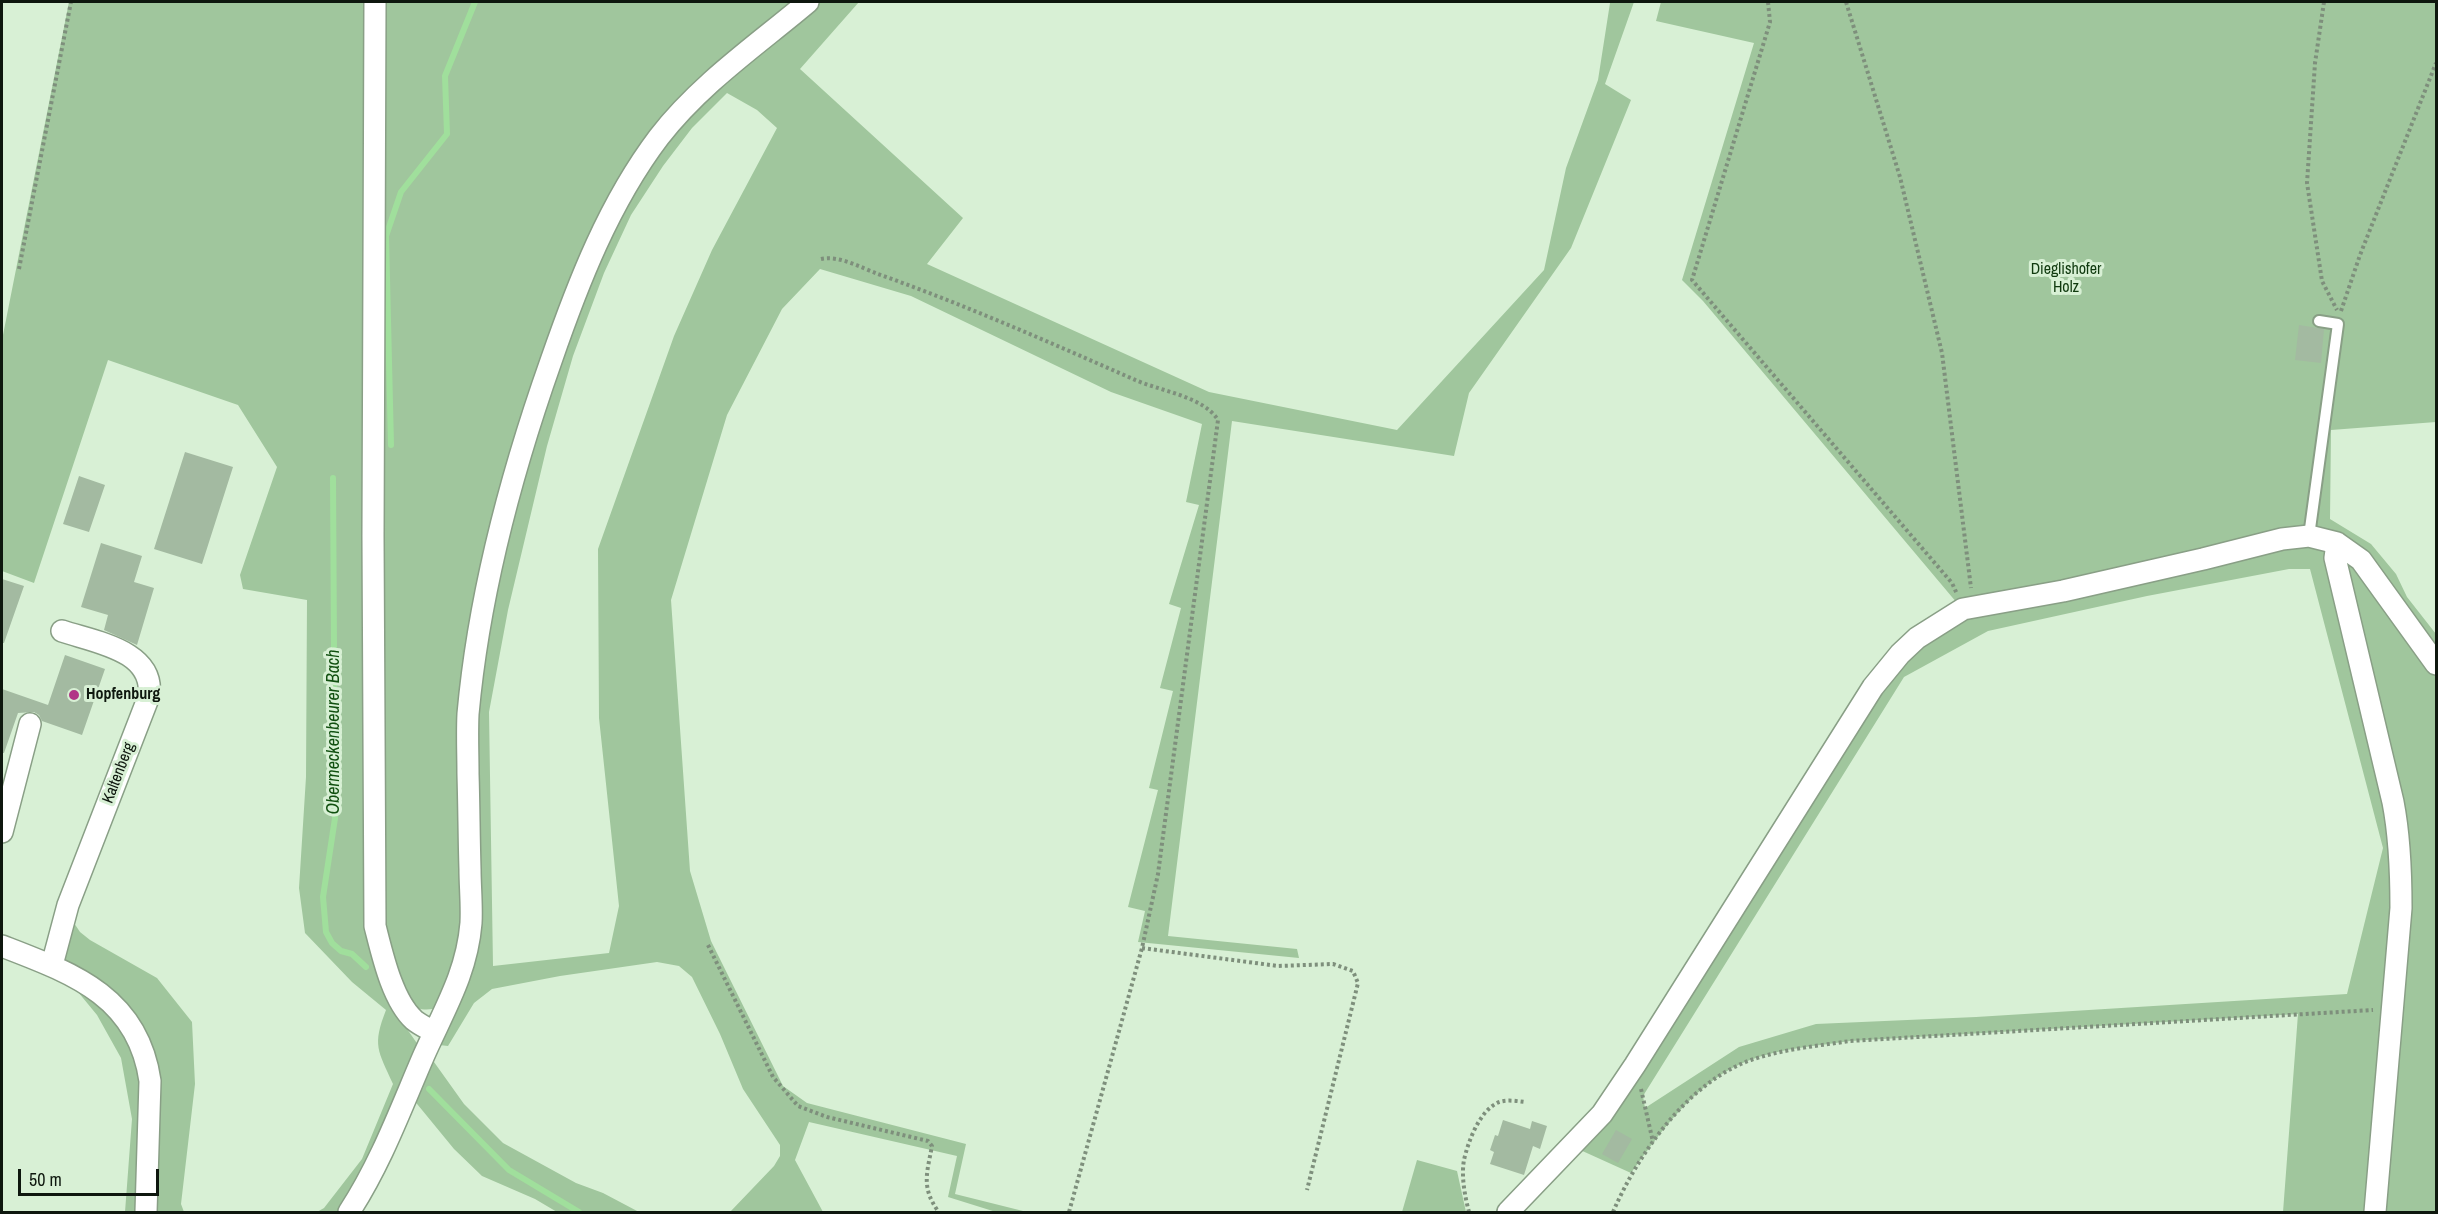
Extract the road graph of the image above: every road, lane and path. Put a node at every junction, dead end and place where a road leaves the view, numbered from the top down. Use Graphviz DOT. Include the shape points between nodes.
graph roads {
  1 [pos="71,2"];
  2 [pos="375,2"];
  3 [pos="808,2"];
  4 [pos="1768,2"];
  5 [pos="1846,2"];
  6 [pos="2324,2"];
  7 [pos="2436,63"];
  8 [pos="821,259"];
  9 [pos="19,269"];
  10 [pos="2319,321"];
  11 [pos="2309,536"];
  12 [pos="2337,543"];
  13 [pos="1968,608"];
  14 [pos="62,631"];
  15 [pos="2436,664"];
  16 [pos="30,724"];
  17 [pos="2,832"];
  18 [pos="708,945"];
  19 [pos="2,946"];
  20 [pos="1142,948"];
  21 [pos="52,965"];
  22 [pos="2392,1009"];
  23 [pos="434,1032"];
  24 [pos="1635,1065"];
  25 [pos="1525,1102"];
  26 [pos="1653,1142"];
  27 [pos="1307,1190"];
  28 [pos="938,1211"];
  29 [pos="146,1212"];
  30 [pos="349,1212"];
  31 [pos="1070,1212"];
  32 [pos="1470,1212"];
  33 [pos="1508,1212"];
  34 [pos="1613,1212"];
  35 [pos="2375,1212"];
  1 -- 9 [label="path"];
  2 -- 23 [label="street" via="375,926 384,964 402,1003 413,1018"];
  3 -- 23 [label="street" via="724,69 658,139 622,194 568,312 508,497 474,662 467,727 471,921 457,988"];
  4 -- 13 [label="path" via="1770,22 1692,280 1952,584"];
  5 -- 13 [label="path" via="1900,177 1942,353"];
  6 -- 7 [label="path" via="2315,63 2307,183 2322,281 2340,316"];
  8 -- 20 [label="path" via="849,264 922,290 1153,388 1197,402 1218,420 1158,874"];
  10 -- 11 [label="lane" via="2338,324"];
  11 -- 12 [label="street"];
  11 -- 13 [label="street"];
  12 -- 15 [label="street" via="2367,567"];
  12 -- 22 [label="street" via="2335,558 2398,831 2401,908"];
  13 -- 24 [label="street" via="1917,638 1873,687"];
  14 -- 21 [label="street, Kaltenberg" via="135,659 145,669 150,685 68,905"];
  16 -- 17 [label="street"];
  18 -- 28 [label="path" via="773,1077 798,1106 827,1117 928,1141 932,1146 926,1187"];
  19 -- 21 [label="street"];
  20 -- 27 [label="path" via="1278,966 1333,964 1353,971 1358,983"];
  20 -- 31 [label="path"];
  21 -- 29 [label="street" via="104,996 138,1037 150,1081"];
  22 -- 26 [label="path" via="1814,1046 1750,1060 1718,1076 1683,1107"];
  22 -- 35 [label="street"];
  23 -- 30 [label="street" via="371,1177"];
  24 -- 26 [label="path"];
  24 -- 33 [label="street" via="1602,1114"];
  25 -- 32 [label="path" via="1497,1103 1482,1116 1464,1161"];
  26 -- 34 [label="path" via="1631,1173"];
}
